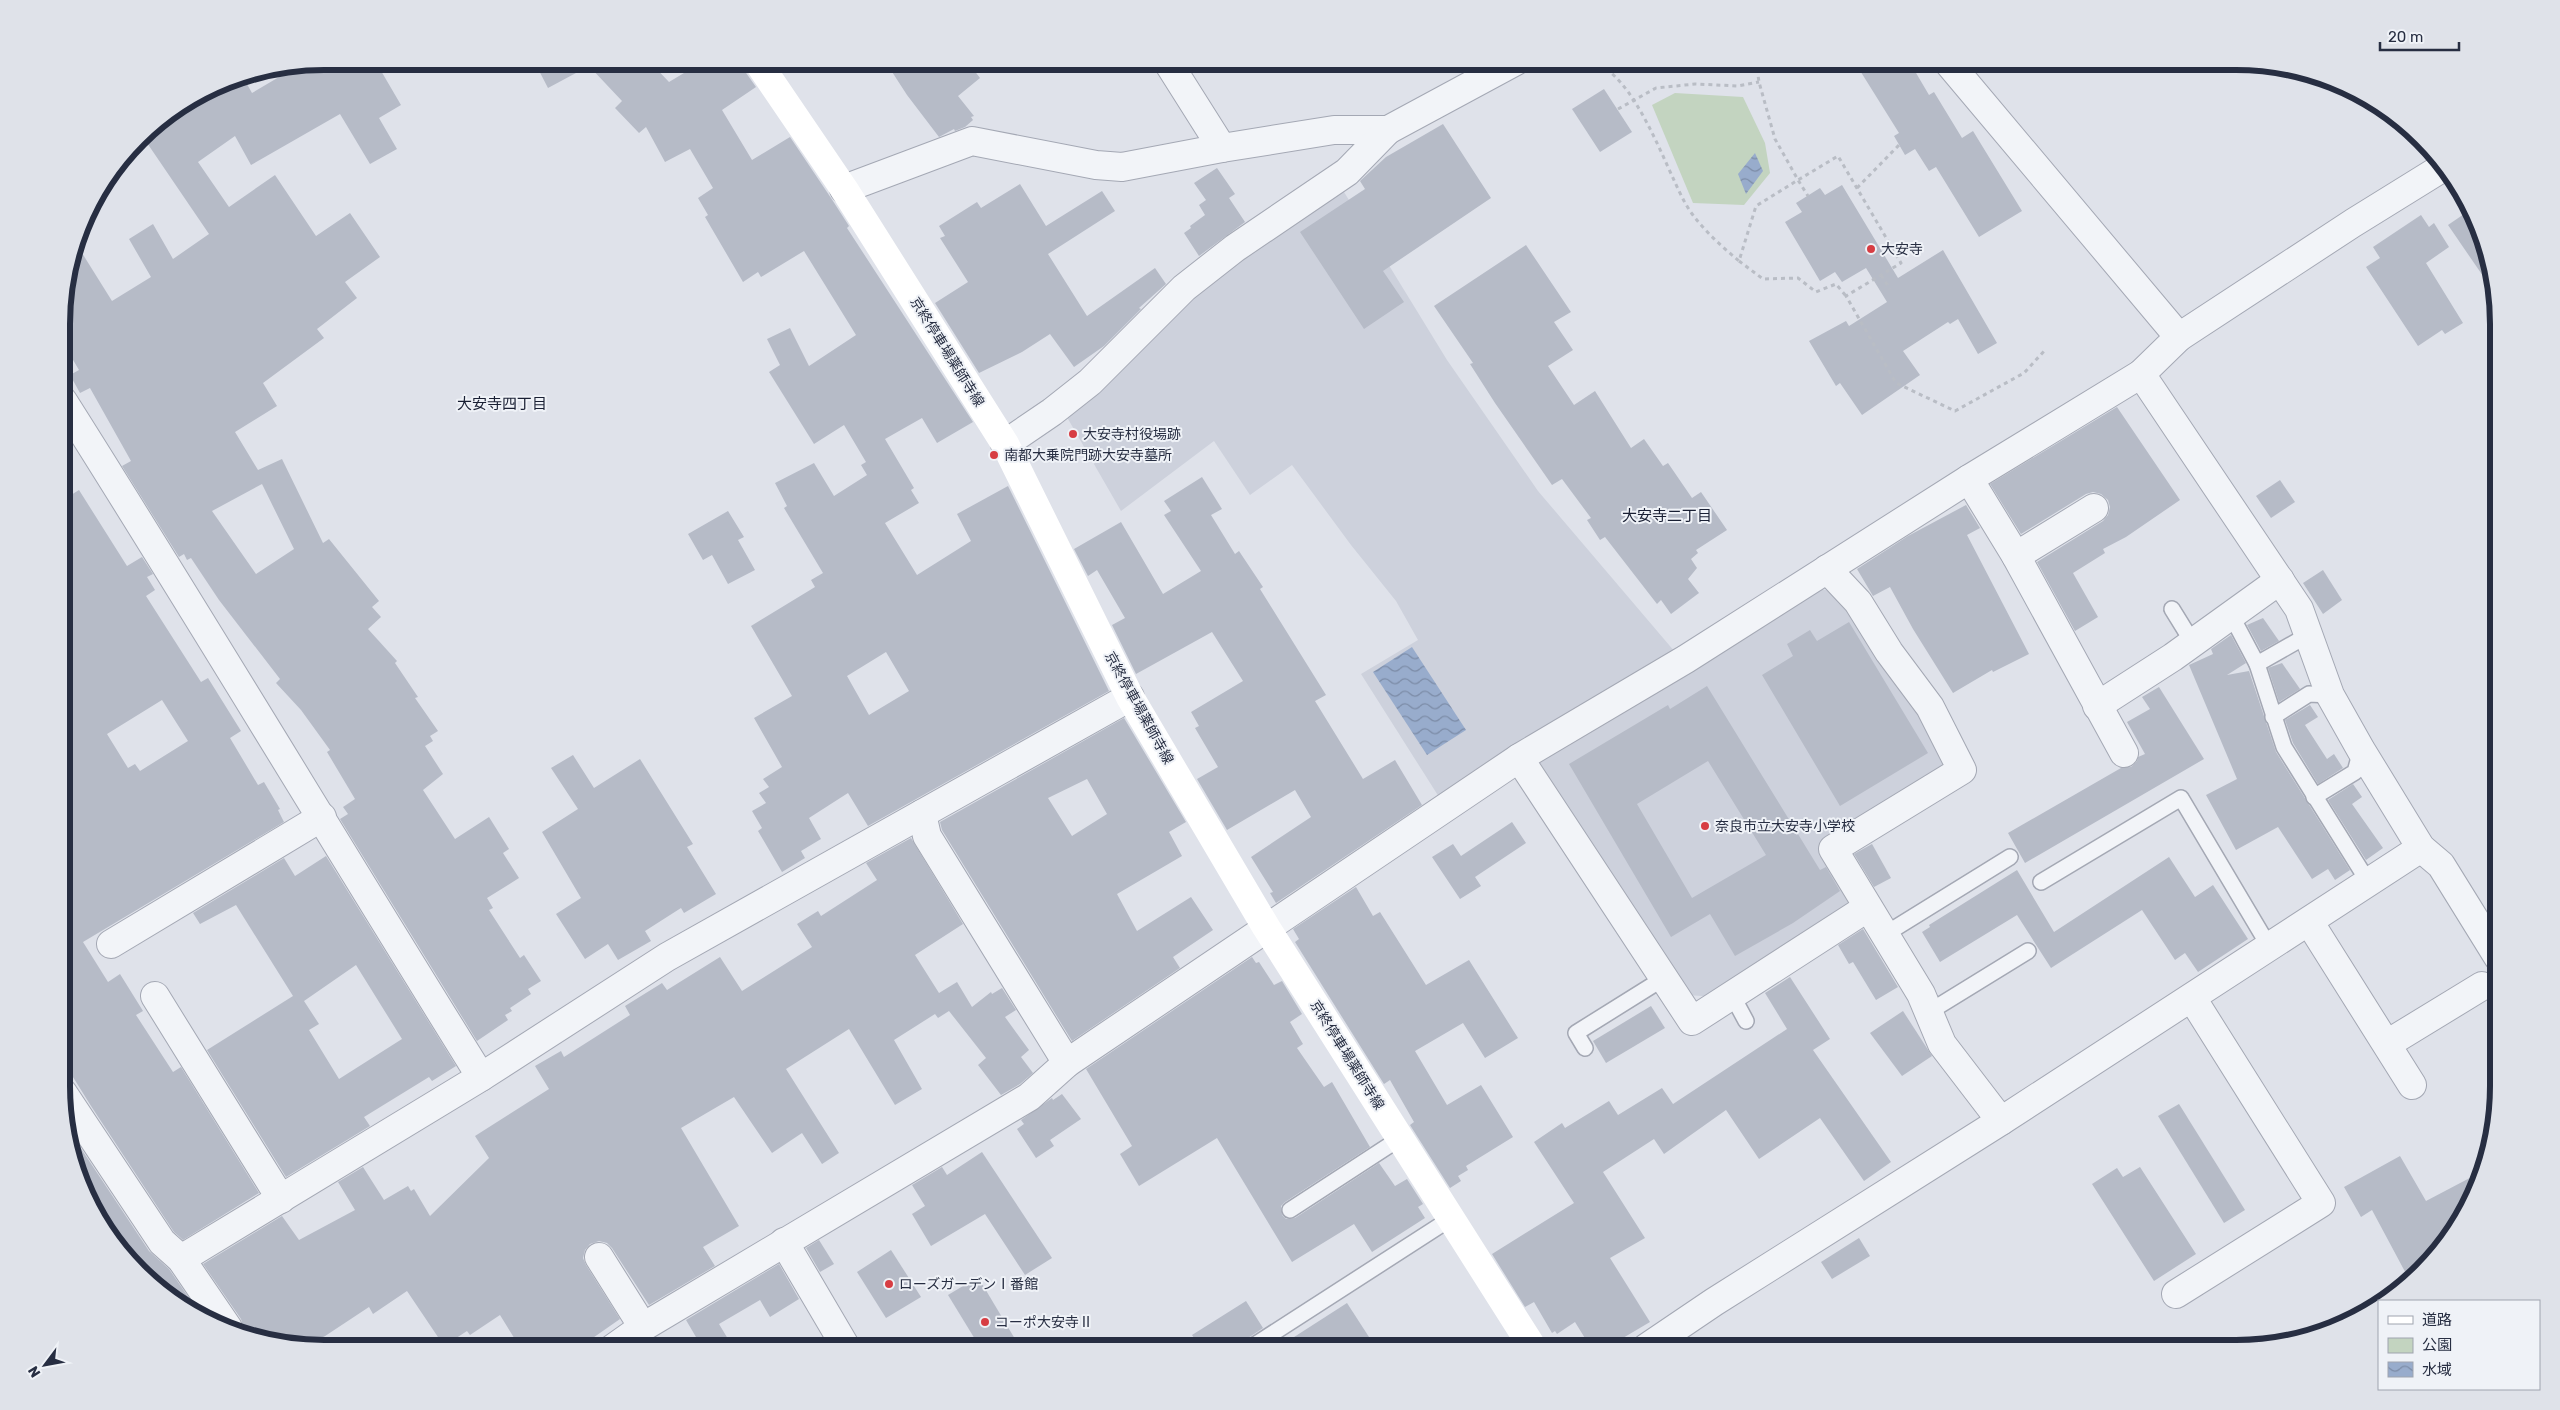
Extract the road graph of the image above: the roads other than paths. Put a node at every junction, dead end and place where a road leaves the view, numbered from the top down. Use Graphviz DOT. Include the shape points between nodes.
graph roads {
  1 [pos="763,70"];
  2 [pos="1173,70"];
  3 [pos="1499,70"];
  4 [pos="1954,70"];
  5 [pos="1388,130"];
  6 [pos="1222,148"];
  7 [pos="2439,170"];
  8 [pos="844,189"];
  9 [pos="2179,337"];
  10 [pos="2140,374"];
  11 [pos="70,411"];
  12 [pos="1005,444"];
  13 [pos="1969,478"];
  14 [pos="2094,508"];
  15 [pos="2016,556"];
  16 [pos="1827,569"];
  17 [pos="2280,580"];
  18 [pos="2172,608"];
  19 [pos="2230,615"];
  20 [pos="2308,635"];
  21 [pos="2193,643"];
  22 [pos="2258,664"];
  23 [pos="2330,695"];
  24 [pos="1130,697"];
  25 [pos="2097,706"];
  26 [pos="2273,717"];
  27 [pos="2361,750"];
  28 [pos="2124,753"];
  29 [pos="1519,758"];
  30 [pos="2314,797"];
  31 [pos="922,814"];
  32 [pos="322,817"];
  33 [pos="2422,848"];
  34 [pos="2010,857"];
  35 [pos="2041,882"];
  36 [pos="2369,883"];
  37 [pos="1867,908"];
  38 [pos="2310,923"];
  39 [pos="1266,927"];
  40 [pos="1884,934"];
  41 [pos="111,944"];
  42 [pos="2490,944"];
  43 [pos="2270,948"];
  44 [pos="2028,951"];
  45 [pos="1664,978"];
  46 [pos="2482,986"];
  47 [pos="1732,995"];
  48 [pos="155,996"];
  49 [pos="2192,998"];
  50 [pos="1929,1012"];
  51 [pos="1746,1021"];
  52 [pos="2387,1044"];
  53 [pos="1585,1048"];
  54 [pos="1067,1062"];
  55 [pos="482,1077"];
  56 [pos="2412,1085"];
  57 [pos="71,1104"];
  58 [pos="2002,1120"];
  59 [pos="1400,1139"];
  60 [pos="280,1199"];
  61 [pos="1290,1210"];
  62 [pos="1450,1219"];
  63 [pos="784,1242"];
  64 [pos="599,1257"];
  65 [pos="181,1259"];
  66 [pos="2176,1294"];
  67 [pos="221,1318"];
  68 [pos="643,1327"];
  69 [pos="625,1340"];
  70 [pos="842,1340"];
  71 [pos="1262,1340"];
  72 [pos="1527,1340"];
  73 [pos="1658,1340"];
  1 -- 8 [label="main road, 京終停車場薬師寺線"];
  2 -- 6 [label="street"];
  3 -- 5 [label="street"];
  4 -- 9 [label="street"];
  5 -- 6 [label="street" via="1334,130"];
  5 -- 12 [label="street" via="1347,172 1235,248 1184,288 1090,382"];
  6 -- 8 [label="street" via="1122,167 1096,165 972,140"];
  7 -- 9 [label="street"];
  8 -- 12 [label="main road, 京終停車場薬師寺線"];
  9 -- 10 [label="street"];
  10 -- 13 [label="street"];
  10 -- 17 [label="street"];
  11 -- 32 [label="street"];
  12 -- 24 [label="main road, 京終停車場薬師寺線"];
  13 -- 15 [label="street"];
  13 -- 16 [label="street"];
  14 -- 15 [label="street"];
  15 -- 25 [label="street" via="2082,663"];
  16 -- 29 [label="street" via="1686,659"];
  16 -- 37 [label="street" via="1858,602 1930,707 1962,770 1833,849"];
  17 -- 19 [label="street"];
  17 -- 20 [label="street" via="2299,609"];
  18 -- 21 [label="lane"];
  19 -- 21 [label="street"];
  19 -- 22 [label="lane"];
  20 -- 22 [label="lane"];
  20 -- 23 [label="street"];
  21 -- 25 [label="street"];
  22 -- 26 [label="lane"];
  23 -- 26 [label="lane" via="2310,694"];
  23 -- 27 [label="street"];
  24 -- 31 [label="street"];
  24 -- 39 [label="main road, 京終停車場薬師寺線"];
  25 -- 28 [label="street"];
  26 -- 30 [label="lane" via="2284,747"];
  27 -- 30 [label="lane" via="2355,772"];
  27 -- 33 [label="street"];
  29 -- 39 [label="street"];
  29 -- 45 [label="street"];
  30 -- 36 [label="lane"];
  31 -- 54 [label="street" via="927,836"];
  31 -- 55 [label="street" via="667,957"];
  32 -- 41 [label="street"];
  32 -- 55 [label="street"];
  33 -- 36 [label="street"];
  33 -- 42 [label="street" via="2441,865"];
  34 -- 40 [label="lane"];
  35 -- 43 [label="lane" via="2181,798"];
  36 -- 38 [label="street"];
  37 -- 40 [label="street"];
  37 -- 47 [label="street"];
  38 -- 43 [label="street"];
  38 -- 52 [label="street"];
  39 -- 54 [label="street" via="1248,943"];
  39 -- 59 [label="main road, 京終停車場薬師寺線"];
  40 -- 50 [label="street" via="1922,994"];
  43 -- 49 [label="street"];
  44 -- 50 [label="lane"];
  45 -- 47 [label="street" via="1692,1021"];
  45 -- 53 [label="lane" via="1576,1033"];
  46 -- 52 [label="street"];
  47 -- 51 [label="lane"];
  48 -- 60 [label="street"];
  49 -- 58 [label="street"];
  49 -- 66 [label="street" via="2321,1203"];
  50 -- 58 [label="street" via="1942,1044"];
  52 -- 56 [label="street"];
  54 -- 63 [label="street" via="1029,1097"];
  55 -- 60 [label="street"];
  57 -- 65 [label="street" via="162,1242"];
  58 -- 73 [label="street"];
  59 -- 61 [label="lane"];
  59 -- 62 [label="main road, 京終停車場薬師寺線"];
  60 -- 65 [label="street"];
  62 -- 71 [label="lane"];
  62 -- 72 [label="main road, 京終停車場薬師寺線"];
  63 -- 68 [label="street"];
  63 -- 70 [label="street"];
  64 -- 68 [label="street"];
  65 -- 67 [label="street"];
  68 -- 69 [label="street"];
}
